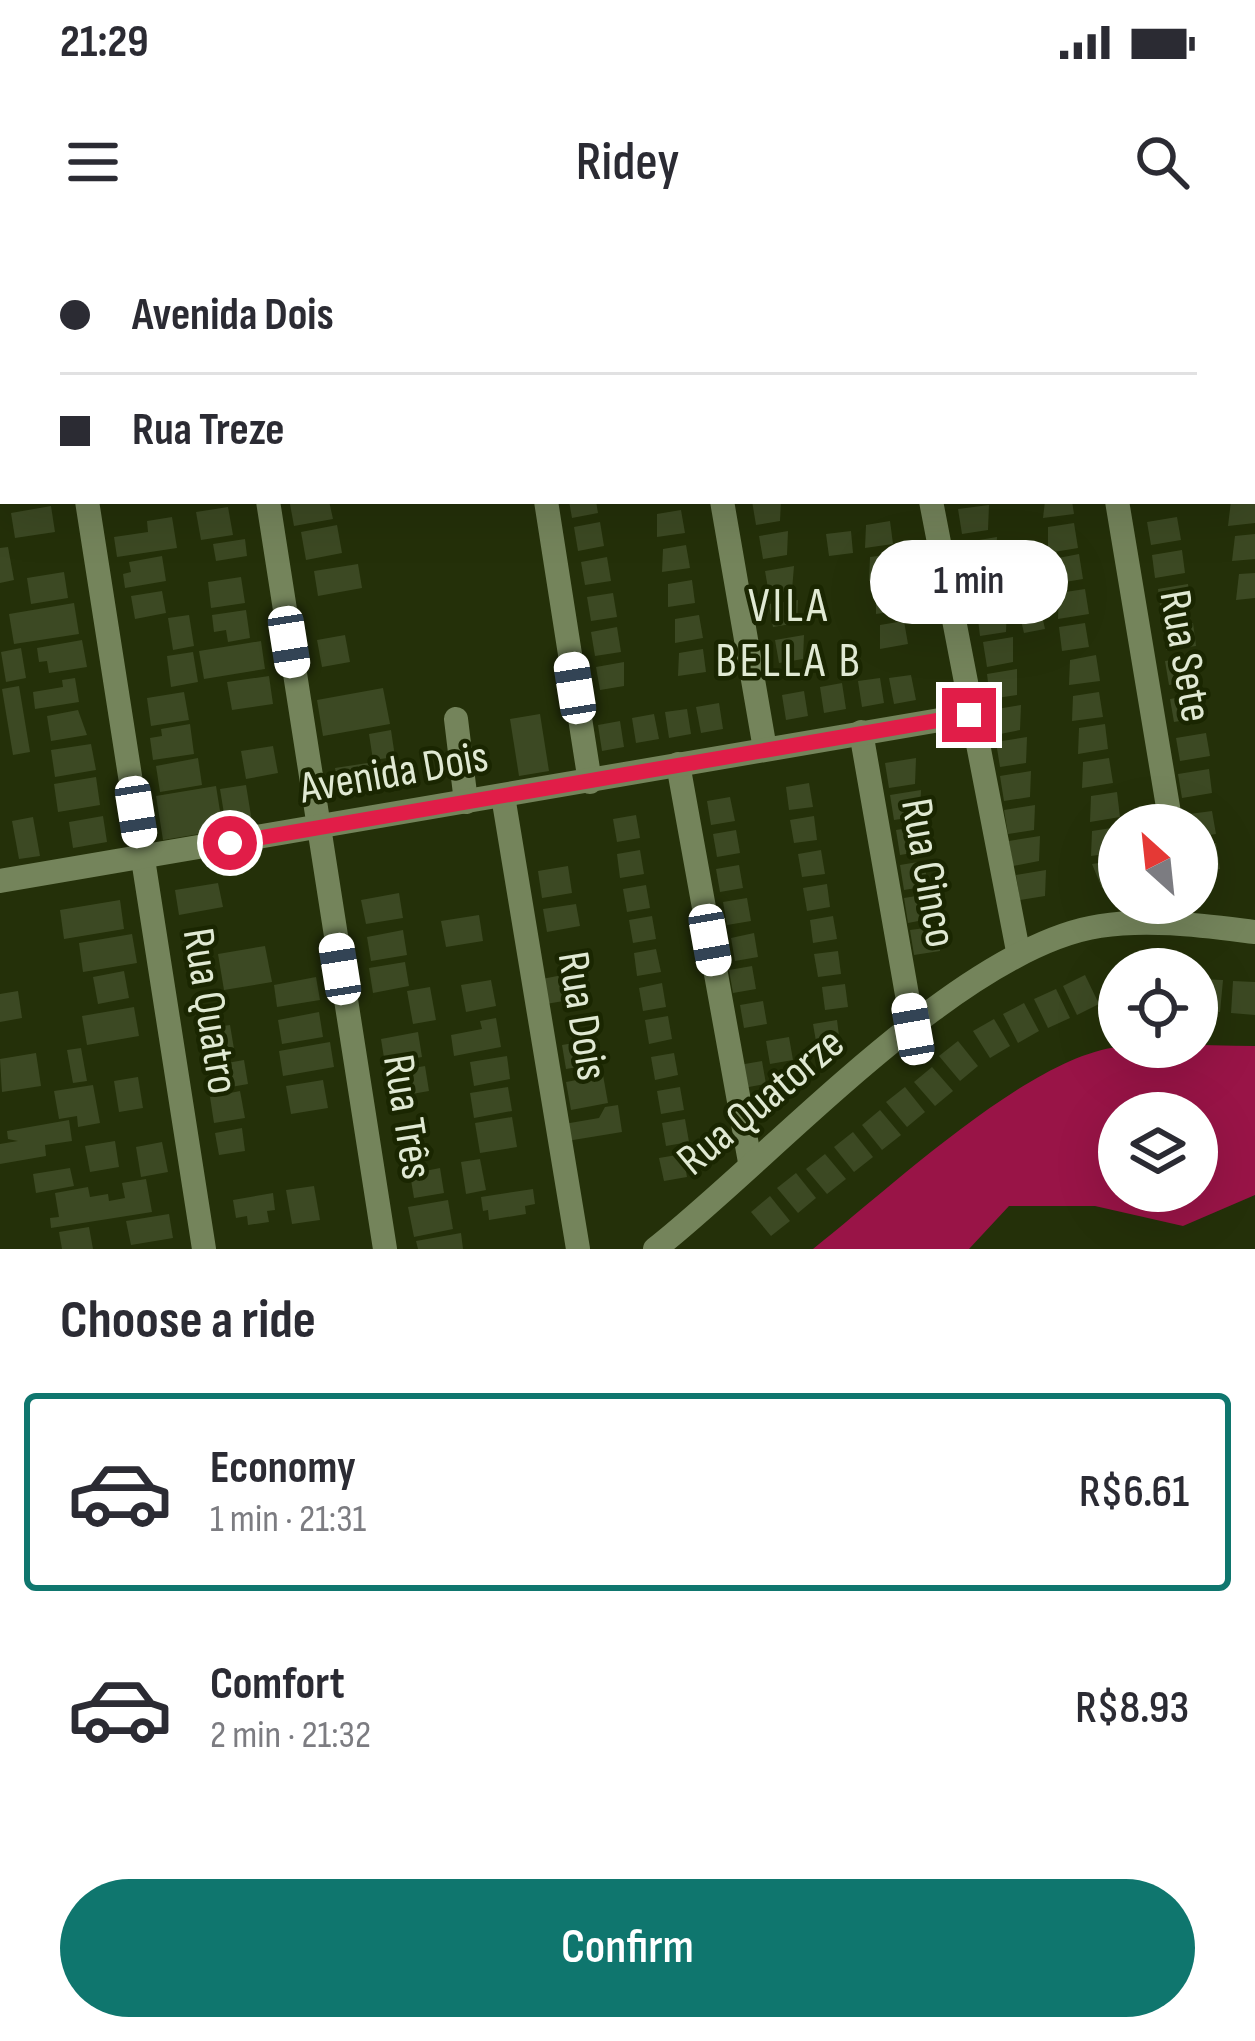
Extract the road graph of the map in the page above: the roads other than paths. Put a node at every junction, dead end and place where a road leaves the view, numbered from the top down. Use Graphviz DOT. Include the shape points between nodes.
graph roads {
  1 [pos="87,504"];
  2 [pos="268,504"];
  3 [pos="546,504"];
  4 [pos="723,504"];
  5 [pos="932,504"];
  6 [pos="1118,504"];
  7 [pos="969,715"];
  8 [pos="456,719"];
  9 [pos="860,732"];
  10 [pos="765,749"];
  11 [pos="678,764"];
  12 [pos="590,782"];
  13 [pos="503,796"];
  14 [pos="466,802"];
  15 [pos="1168,804"];
  16 [pos="318,829"];
  17 [pos="143,856"];
  18 [pos="0,881"];
  19 [pos="1218,922"];
  20 [pos="1114,924"];
  21 [pos="1255,932"];
  22 [pos="1018,951"];
  23 [pos="913,1029"];
  24 [pos="750,1162"];
  25 [pos="204,1249"];
  26 [pos="385,1249"];
  27 [pos="578,1249"];
  28 [pos="655,1249"];
  1 -- 17 [label="street, Rua Quatro"];
  2 -- 16 [label="street, Rua Três"];
  3 -- 12 [label="street"];
  4 -- 10 [label="street"];
  5 -- 7 [label="street"];
  6 -- 15 [label="street, Rua Sete"];
  7 -- 9 [label="street, Avenida Dois"];
  7 -- 22 [label="street"];
  8 -- 14 [label="street"];
  9 -- 10 [label="street, Avenida Dois"];
  9 -- 23 [label="street, Rua Cinco"];
  10 -- 11 [label="street, Avenida Dois"];
  11 -- 12 [label="street, Avenida Dois"];
  11 -- 24 [label="street"];
  12 -- 13 [label="street, Avenida Dois"];
  13 -- 14 [label="street, Avenida Dois"];
  13 -- 27 [label="street, Rua Dois"];
  14 -- 16 [label="street, Avenida Dois"];
  16 -- 17 [label="street, Avenida Dois"];
  16 -- 26 [label="street, Rua Três"];
  17 -- 18 [label="street, Avenida Dois"];
  17 -- 25 [label="street, Rua Quatro"];
  19 -- 21 [label="street, Rua Quatorze"];
  20 -- 22 [label="street, Rua Quatorze"];
  22 -- 23 [label="street, Rua Quatorze"];
  23 -- 24 [label="street, Rua Quatorze"];
  24 -- 28 [label="street, Rua Quatorze"];
}
